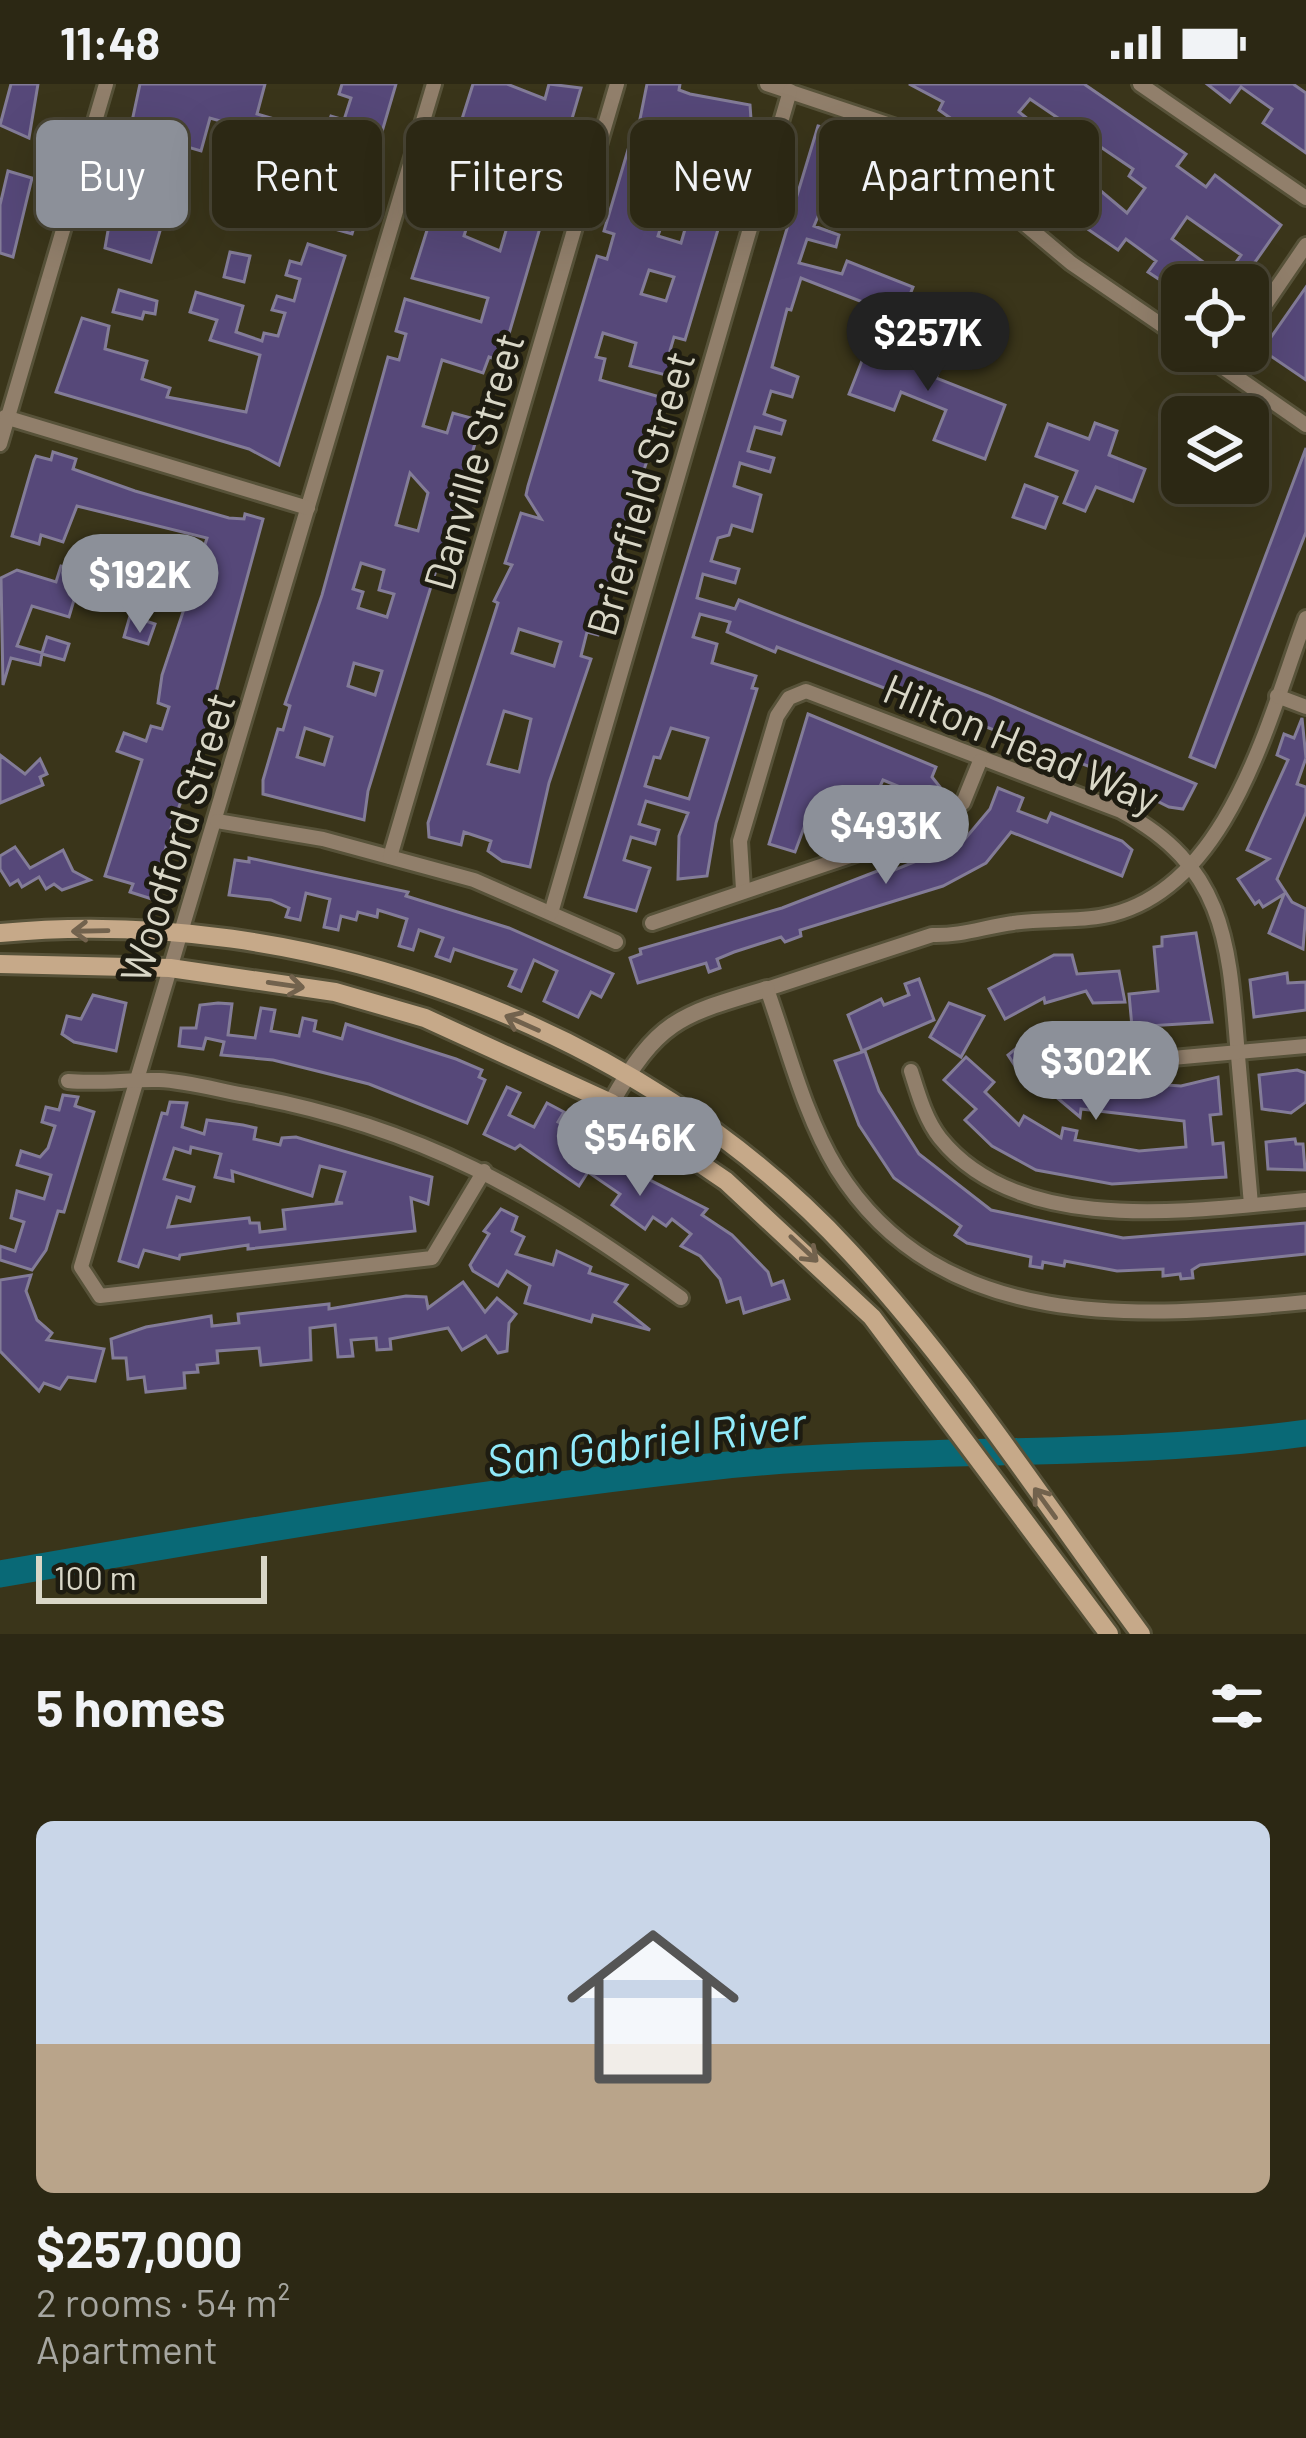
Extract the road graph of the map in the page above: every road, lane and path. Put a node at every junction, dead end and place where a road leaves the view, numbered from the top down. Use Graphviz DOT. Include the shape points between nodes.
graph roads {
  1 [pos="106,84"];
  2 [pos="434,84"];
  3 [pos="617,84"];
  4 [pos="767,84"];
  5 [pos="1140,84"];
  6 [pos="790,92"];
  7 [pos="1306,197"];
  8 [pos="1306,245"];
  9 [pos="1269,299"];
  10 [pos="1161,325"];
  11 [pos="1229,372"];
  12 [pos="4,417"];
  13 [pos="1306,425"];
  14 [pos="0,444"];
  15 [pos="308,508"];
  16 [pos="1306,618"];
  17 [pos="1276,696"];
  18 [pos="1306,707"];
  19 [pos="980,761"];
  20 [pos="217,821"];
  21 [pos="390,856"];
  22 [pos="1190,865"];
  23 [pos="743,889"];
  24 [pos="551,913"];
  25 [pos="652,922"];
  26 [pos="0,933"];
  27 [pos="181,933"];
  28 [pos="616,942"];
  29 [pos="0,964"];
  30 [pos="170,968"];
  31 [pos="767,989"];
  32 [pos="1092,1043"];
  33 [pos="1306,1046"];
  34 [pos="1238,1053"];
  35 [pos="911,1071"];
  36 [pos="626,1075"];
  37 [pos="68,1082"];
  38 [pos="139,1083"];
  39 [pos="611,1103"];
  40 [pos="484,1171"];
  41 [pos="1306,1200"];
  42 [pos="1251,1204"];
  43 [pos="681,1298"];
  44 [pos="1306,1302"];
  45 [pos="1109,1634"];
  46 [pos="1141,1634"];
  1 -- 12 [label="street"];
  2 -- 15 [label="street, Woodford Street"];
  3 -- 21 [label="street, Danville Street"];
  4 -- 6 [label="street"];
  5 -- 7 [label="street"];
  6 -- 10 [label="street" via="905,130"];
  6 -- 24 [label="street, Brierfield Street"];
  8 -- 9 [label="street"];
  11 -- 13 [label="street"];
  12 -- 14 [label="street"];
  12 -- 15 [label="street"];
  15 -- 20 [label="street, Woodford Street"];
  16 -- 17 [label="street"];
  17 -- 18 [label="street"];
  17 -- 22 [label="street" via="1222,831"];
  19 -- 22 [label="street, Hilton Head Way" via="1121,811 1155,829"];
  19 -- 23 [label="street" via="945,821"];
  19 -- 23 [label="street, Hilton Head Way" via="830,697 806,691 789,698 740,841"];
  20 -- 21 [label="street"];
  20 -- 27 [label="street, Woodford Street"];
  21 -- 24 [label="street"];
  22 -- 31 [label="street" via="1158,894 1108,916 932,935"];
  22 -- 34 [label="street, Hilton Head Way" via="1225,928"];
  23 -- 25 [label="street"];
  24 -- 28 [label="street"];
  27 -- 26 [label="main road, one-way"];
  27 -- 30 [label="street, Woodford Street"];
  36 -- 27 [label="main road, one-way" via="442,990 310,954"];
  29 -- 30 [label="main road"];
  30 -- 38 [label="street, Woodford Street"];
  30 -- 39 [label="main road, one-way" via="335,992 425,1018"];
  31 -- 36 [label="street" via="673,1021"];
  31 -- 44 [label="street" via="838,1171 898,1239 934,1263 985,1288 1118,1315"];
  32 -- 34 [label="street" via="1139,1061"];
  33 -- 34 [label="street"];
  34 -- 42 [label="street, Hilton Head Way"];
  35 -- 42 [label="street" via="939,1137 976,1171 1027,1195 1156,1215"];
  36 -- 39 [label="street"];
  46 -- 36 [label="main road, one-way" via="880,1285 803,1205"];
  37 -- 38 [label="street"];
  38 -- 40 [label="street" via="157,1079 314,1107 419,1139"];
  38 -- 40 [label="street, Woodford Street" via="81,1267 100,1296 432,1258"];
  39 -- 45 [label="main road, one-way" via="776,1222 905,1358"];
  40 -- 43 [label="street" via="580,1225"];
  41 -- 42 [label="street"];
}
